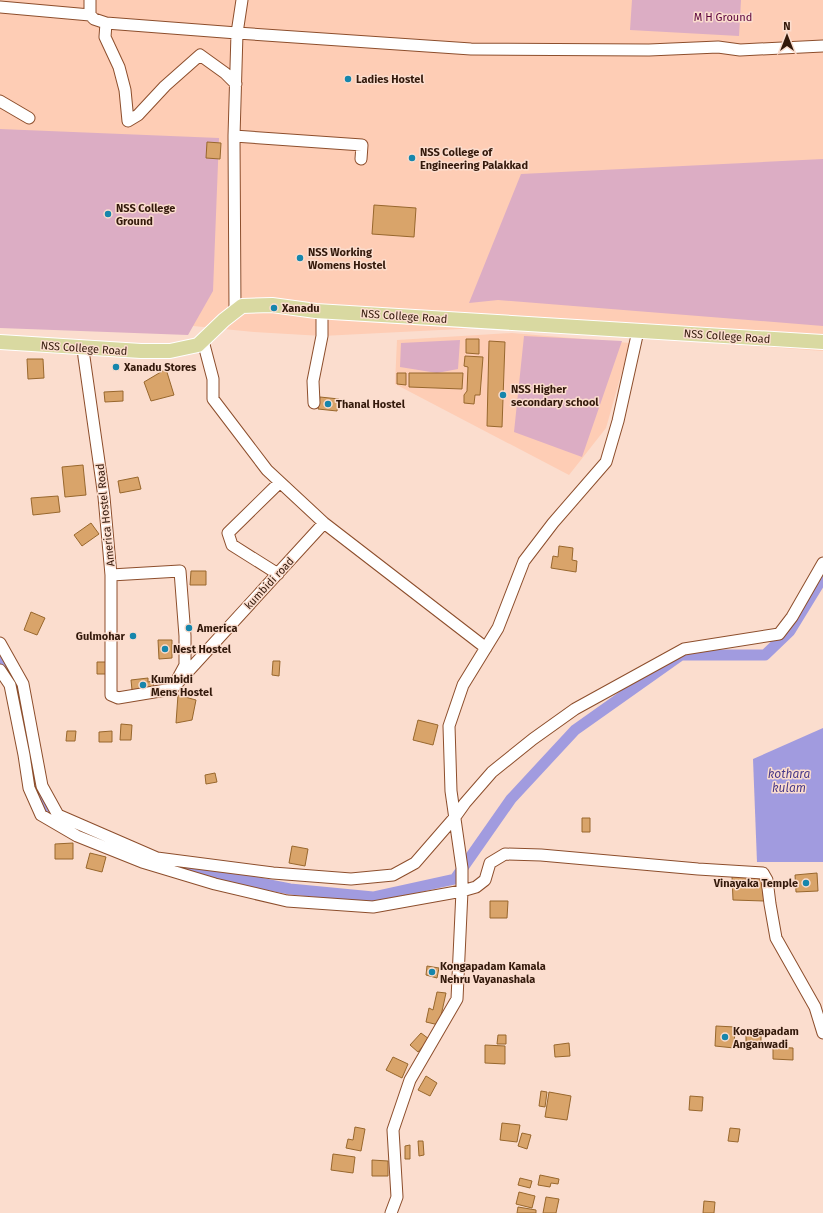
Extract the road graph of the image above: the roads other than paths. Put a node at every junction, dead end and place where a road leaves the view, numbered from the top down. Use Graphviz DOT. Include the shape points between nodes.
graph roads {
  1 [pos="90,0"];
  2 [pos="242,0"];
  3 [pos="0,8"];
  4 [pos="90,15"];
  5 [pos="106,24"];
  6 [pos="237,33"];
  7 [pos="823,46"];
  8 [pos="236,84"];
  9 [pos="0,101"];
  10 [pos="29,118"];
  11 [pos="234,136"];
  12 [pos="361,159"];
  13 [pos="307,309"];
  14 [pos="235,311"];
  15 [pos="638,331"];
  16 [pos="203,341"];
  17 [pos="0,342"];
  18 [pos="823,342"];
  19 [pos="84,347"];
  20 [pos="314,403"];
  21 [pos="280,482"];
  22 [pos="324,523"];
  23 [pos="823,563"];
  24 [pos="278,574"];
  25 [pos="111,575"];
  26 [pos="0,643"];
  27 [pos="486,648"];
  28 [pos="0,670"];
  29 [pos="172,689"];
  30 [pos="455,817"];
  31 [pos="462,891"];
  32 [pos="823,1033"];
  33 [pos="391,1213"];
  1 -- 4 [label="street"];
  2 -- 6 [label="street"];
  3 -- 4 [label="street"];
  4 -- 5 [label="street"];
  5 -- 6 [label="street"];
  5 -- 8 [label="street" via="104,37 119,67 125,90 128,121 138,115 164,86 200,55"];
  6 -- 7 [label="street" via="478,49 648,50 718,47 740,50"];
  6 -- 8 [label="street"];
  8 -- 11 [label="street"];
  9 -- 10 [label="street"];
  11 -- 12 [label="street" via="362,145"];
  11 -- 14 [label="street"];
  13 -- 14 [label="main road, NSS College Road" via="272,305 242,306"];
  13 -- 15 [label="main road, NSS College Road"];
  13 -- 20 [label="street" via="322,313 322,336 314,381"];
  14 -- 16 [label="main road, NSS College Road"];
  15 -- 18 [label="main road, NSS College Road"];
  15 -- 27 [label="street" via="606,462 553,523 524,562 498,628"];
  16 -- 19 [label="main road, NSS College Road" via="198,345 170,351"];
  16 -- 21 [label="street" via="214,379 213,399 267,470"];
  17 -- 19 [label="main road, NSS College Road"];
  19 -- 25 [label="street, America Hostel Road" via="104,497"];
  21 -- 22 [label="street"];
  21 -- 24 [label="street" via="228,533 232,545"];
  22 -- 24 [label="street, kumbidi road"];
  22 -- 27 [label="street"];
  23 -- 30 [label="street" via="792,617 778,634 684,649 575,709 492,772"];
  24 -- 29 [label="street, kumbidi road"];
  25 -- 29 [label="street" via="111,695 118,698"];
  25 -- 29 [label="street, America Hostel Road" via="180,571 185,665"];
  26 -- 30 [label="street" via="23,684 42,786 58,815 157,858 351,880 393,875 415,863"];
  27 -- 30 [label="street" via="463,685 449,726 451,792"];
  28 -- 31 [label="street" via="10,685 29,788 40,814 77,836 142,862 214,884 287,901 373,907"];
  30 -- 31 [label="street" via="462,868"];
  31 -- 32 [label="street" via="476,887 485,880 490,863 505,854 763,873 767,880 776,938 815,1007"];
  31 -- 33 [label="street" via="458,998 410,1080 394,1130 397,1197"];
}
